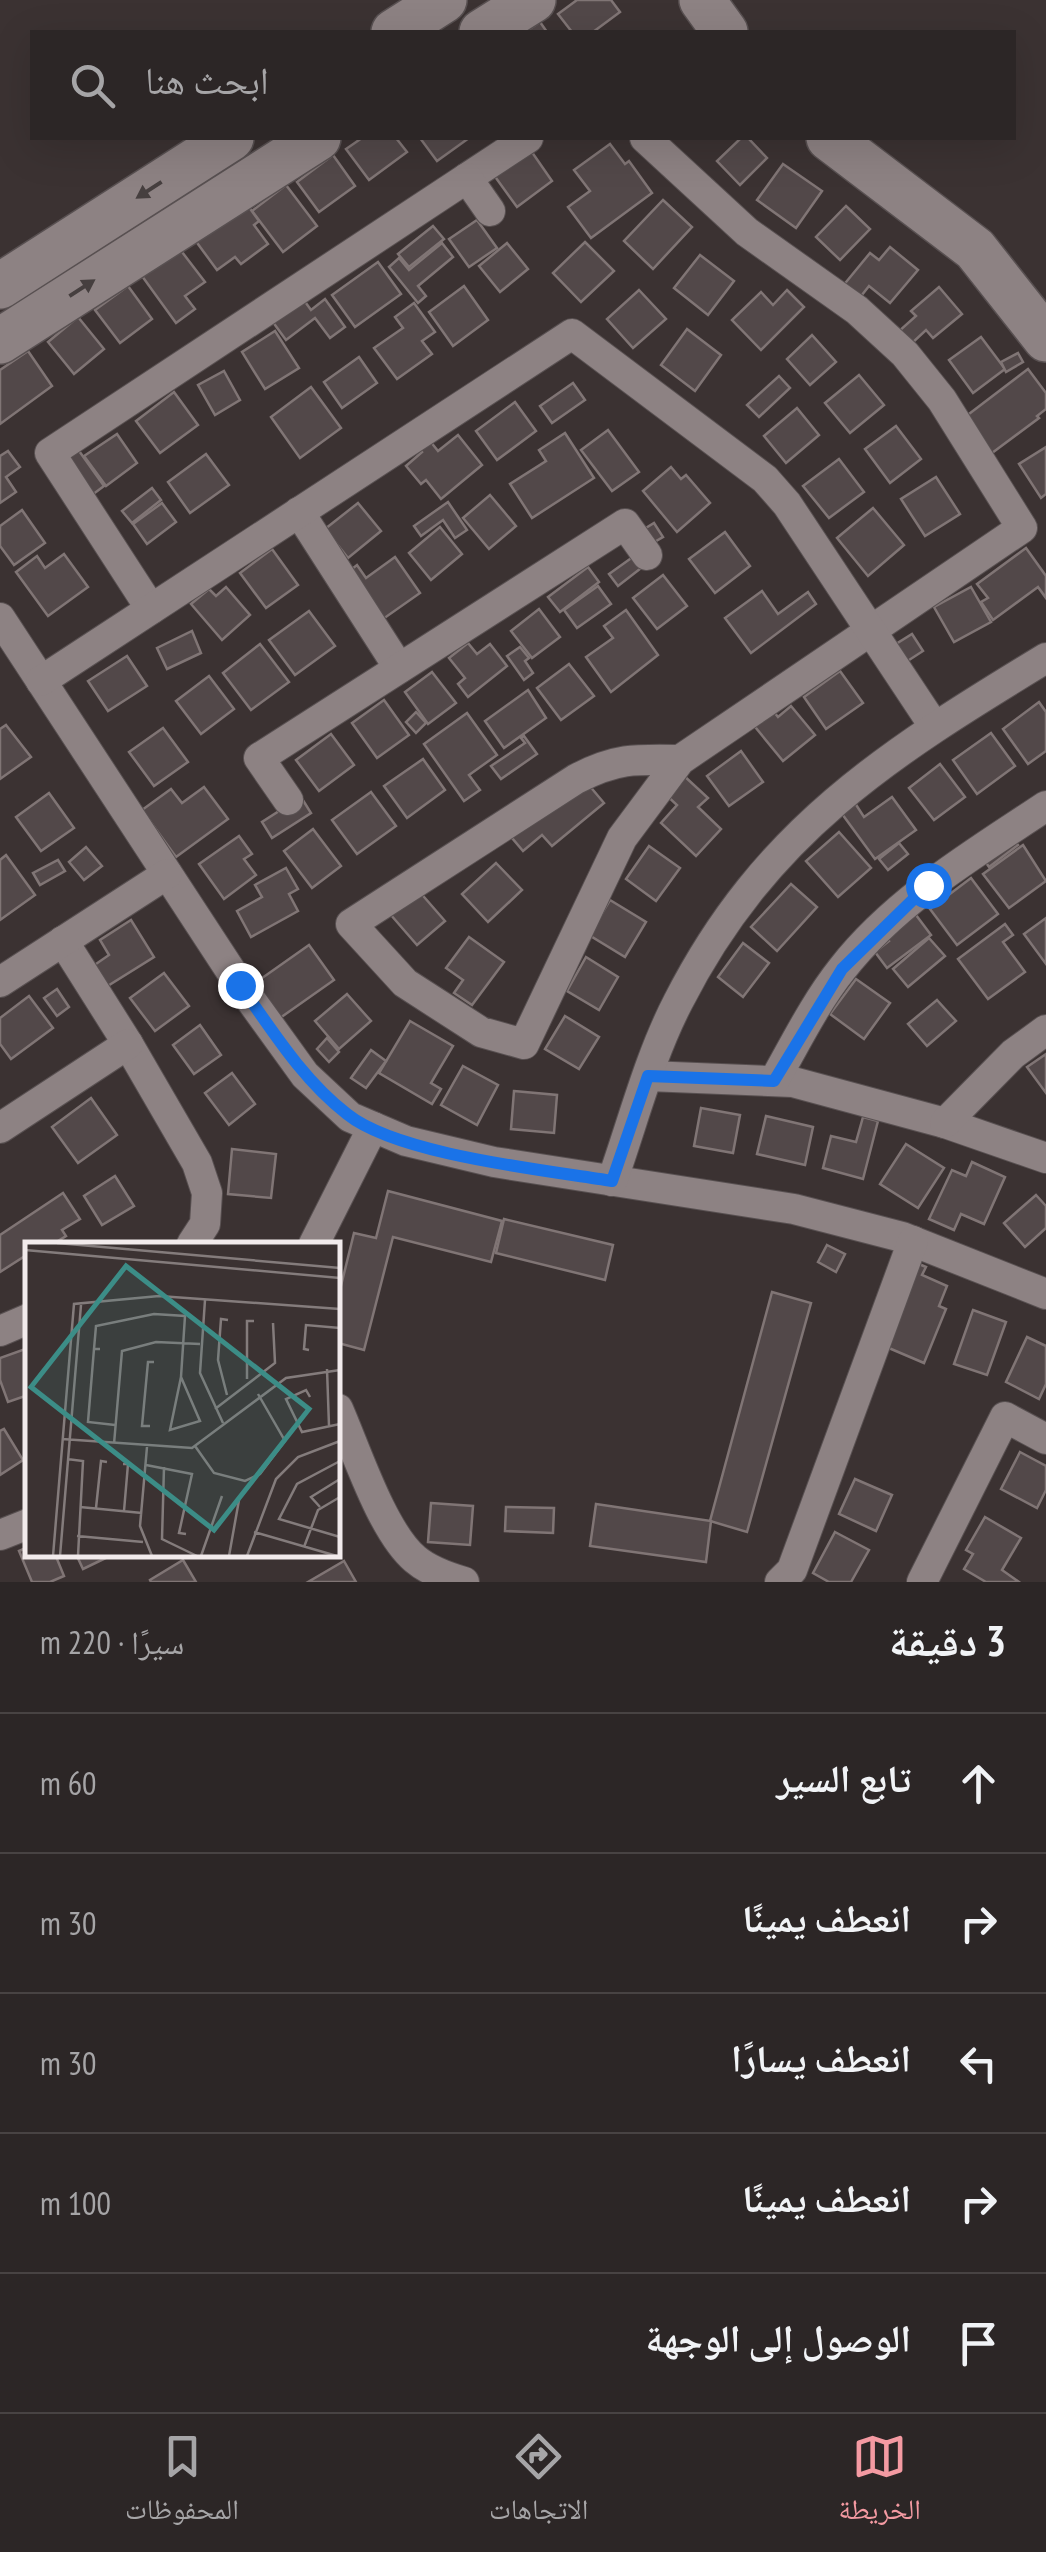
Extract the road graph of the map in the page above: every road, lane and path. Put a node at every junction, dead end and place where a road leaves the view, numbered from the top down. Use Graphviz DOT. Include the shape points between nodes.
graph roads {
  1 [pos="444,0"];
  2 [pos="533,0"];
  3 [pos="702,0"];
  4 [pos="397,30"];
  5 [pos="485,30"];
  6 [pos="724,30"];
  7 [pos="228,140"];
  8 [pos="315,140"];
  9 [pos="525,140"];
  10 [pos="647,140"];
  11 [pos="832,140"];
  12 [pos="467,178"];
  13 [pos="490,212"];
  14 [pos="0,286"];
  15 [pos="1046,339"];
  16 [pos="0,341"];
  17 [pos="299,512"];
  18 [pos="647,554"];
  19 [pos="151,609"];
  20 [pos="0,618"];
  21 [pos="870,630"];
  22 [pos="1046,658"];
  23 [pos="399,668"];
  24 [pos="41,681"];
  25 [pos="934,726"];
  26 [pos="680,760"];
  27 [pos="288,800"];
  28 [pos="1046,806"];
  29 [pos="167,874"];
  30 [pos="63,941"];
  31 [pos="0,982"];
  32 [pos="1046,1030"];
  33 [pos="128,1044"];
  34 [pos="648,1076"];
  35 [pos="774,1081"];
  36 [pos="945,1122"];
  37 [pos="373,1127"];
  38 [pos="0,1128"];
  39 [pos="1046,1158"];
  40 [pos="612,1181"];
  41 [pos="913,1241"];
  42 [pos="193,1242"];
  43 [pos="315,1242"];
  44 [pos="1046,1294"];
  45 [pos="25,1320"];
  46 [pos="0,1331"];
  47 [pos="340,1414"];
  48 [pos="1046,1440"];
  49 [pos="25,1525"];
  50 [pos="0,1535"];
  51 [pos="464,1582"];
  52 [pos="780,1582"];
  53 [pos="922,1582"];
  1 -- 4 [label="street"];
  2 -- 5 [label="street"];
  3 -- 6 [label="street"];
  7 -- 14 [label="street, one-way"];
  16 -- 8 [label="street, one-way"];
  9 -- 12 [label="street"];
  10 -- 21 [label="street" via="748,232 905,354 942,400 1022,528"];
  11 -- 15 [label="street" via="975,249"];
  12 -- 13 [label="street"];
  12 -- 19 [label="street" via="50,452"];
  17 -- 19 [label="street"];
  17 -- 21 [label="street" via="572,334 765,479"];
  17 -- 23 [label="street"];
  18 -- 23 [label="street" via="625,524"];
  19 -- 24 [label="street"];
  20 -- 24 [label="street"];
  21 -- 25 [label="street"];
  21 -- 26 [label="street"];
  22 -- 25 [label="street"];
  23 -- 27 [label="street" via="259,758"];
  24 -- 29 [label="street"];
  25 -- 34 [label="street" via="842,794 763,873 698,965"];
  26 -- 26 [label="street" via="622,838 524,1044 481,1032 405,983 350,924 604,763"];
  28 -- 35 [label="street" via="928,885 885,924 842,969"];
  29 -- 30 [label="street"];
  29 -- 37 [label="street" via="305,1075 350,1116"];
  30 -- 31 [label="street"];
  30 -- 33 [label="street"];
  32 -- 36 [label="street"];
  33 -- 38 [label="street"];
  33 -- 42 [label="street" via="207,1193 205,1224"];
  34 -- 35 [label="street"];
  34 -- 40 [label="street"];
  35 -- 36 [label="street"];
  36 -- 39 [label="street"];
  37 -- 40 [label="street" via="476,1158"];
  37 -- 43 [label="street"];
  40 -- 41 [label="street" via="794,1209"];
  41 -- 44 [label="street"];
  41 -- 52 [label="street" via="792,1570"];
  45 -- 46 [label="street"];
  47 -- 51 [label="street" via="394,1536 416,1560"];
  48 -- 53 [label="street" via="1005,1418"];
  49 -- 50 [label="street"];
}
